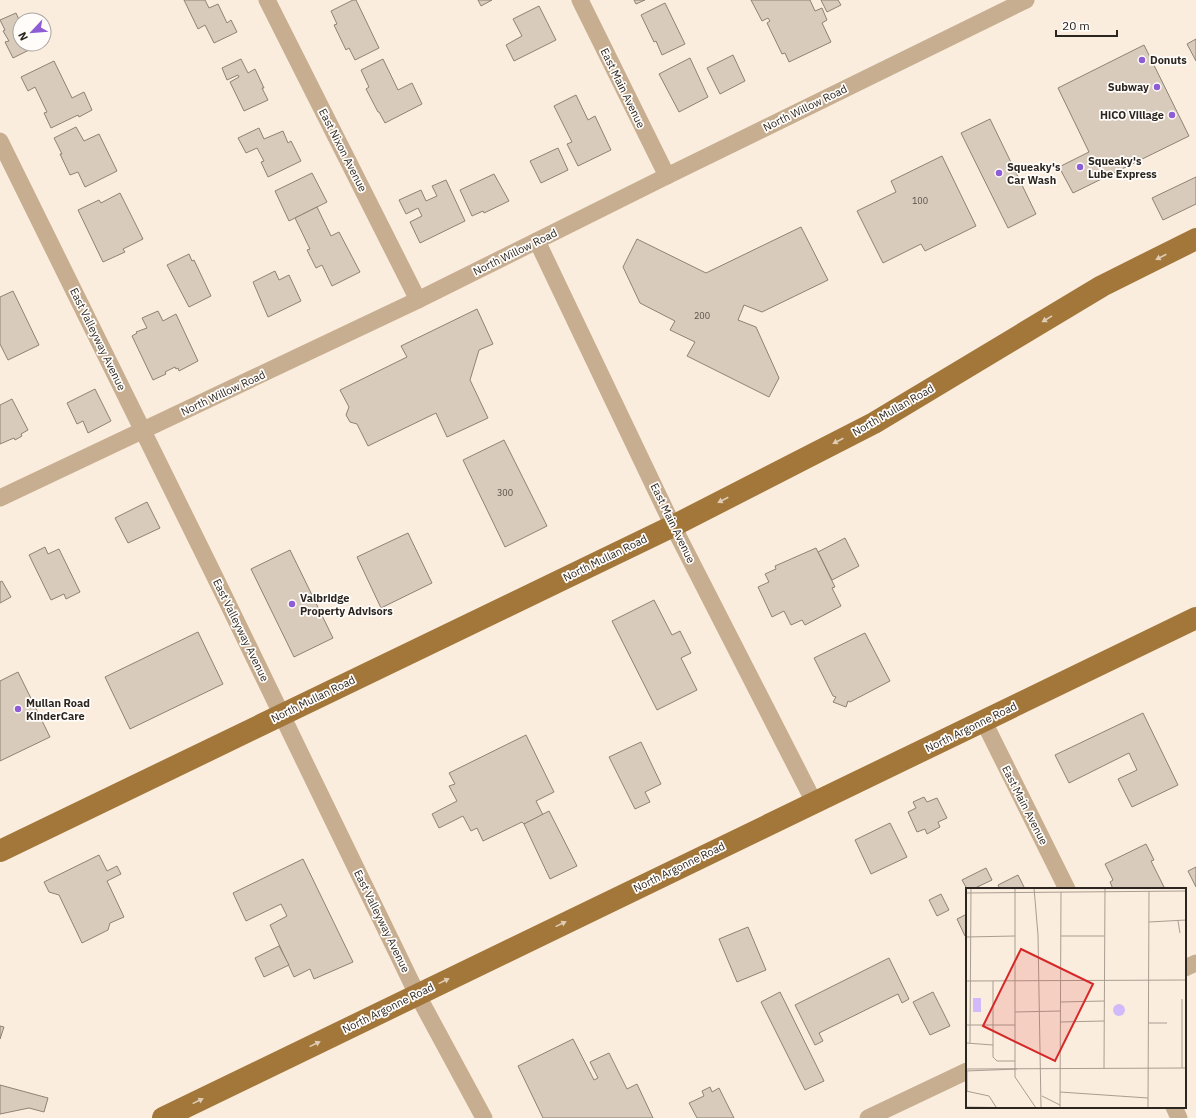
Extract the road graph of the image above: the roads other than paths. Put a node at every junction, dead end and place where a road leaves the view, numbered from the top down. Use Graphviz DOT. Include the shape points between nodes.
graph roads {
  1 [pos="267,0"];
  2 [pos="580,0"];
  3 [pos="1026,0"];
  4 [pos="0,141"];
  5 [pos="667,176"];
  6 [pos="1196,239"];
  7 [pos="538,241"];
  8 [pos="418,300"];
  9 [pos="143,431"];
  10 [pos="0,498"];
  11 [pos="674,526"];
  12 [pos="1196,618"];
  13 [pos="282,714"];
  14 [pos="984,722"];
  15 [pos="814,802"];
  16 [pos="0,851"];
  17 [pos="1067,888"];
  18 [pos="1196,963"];
  19 [pos="1186,968"];
  20 [pos="417,994"];
  21 [pos="966,1071"];
  22 [pos="1174,1108"];
  23 [pos="163,1118"];
  24 [pos="484,1118"];
  25 [pos="868,1118"];
  26 [pos="1179,1118"];
  1 -- 8 [label="street, East Nixon Avenue"];
  2 -- 5 [label="street, East Main Avenue"];
  3 -- 5 [label="street, North Willow Road"];
  4 -- 9 [label="street, East Valleyway Avenue"];
  5 -- 7 [label="street, North Willow Road"];
  6 -- 11 [label="main road, North Mullan Road, one-way" via="1102,286 874,423"];
  7 -- 8 [label="street, North Willow Road"];
  7 -- 11 [label="street, East Main Avenue"];
  8 -- 9 [label="street, North Willow Road"];
  9 -- 10 [label="street, North Willow Road"];
  9 -- 13 [label="street, East Valleyway Avenue"];
  11 -- 13 [label="main road, North Mullan Road"];
  11 -- 15 [label="street, East Main Avenue"];
  12 -- 14 [label="main road, North Argonne Road"];
  13 -- 16 [label="main road, North Mullan Road"];
  13 -- 20 [label="street, East Valleyway Avenue"];
  14 -- 15 [label="main road, North Argonne Road"];
  14 -- 17 [label="street, East Main Avenue"];
  20 -- 15 [label="main road, North Argonne Road, one-way"];
  18 -- 19 [label="street"];
  23 -- 20 [label="main road, North Argonne Road, one-way"];
  20 -- 24 [label="street, East Valleyway Avenue"];
  21 -- 25 [label="street"];
  22 -- 26 [label="street"];
}
